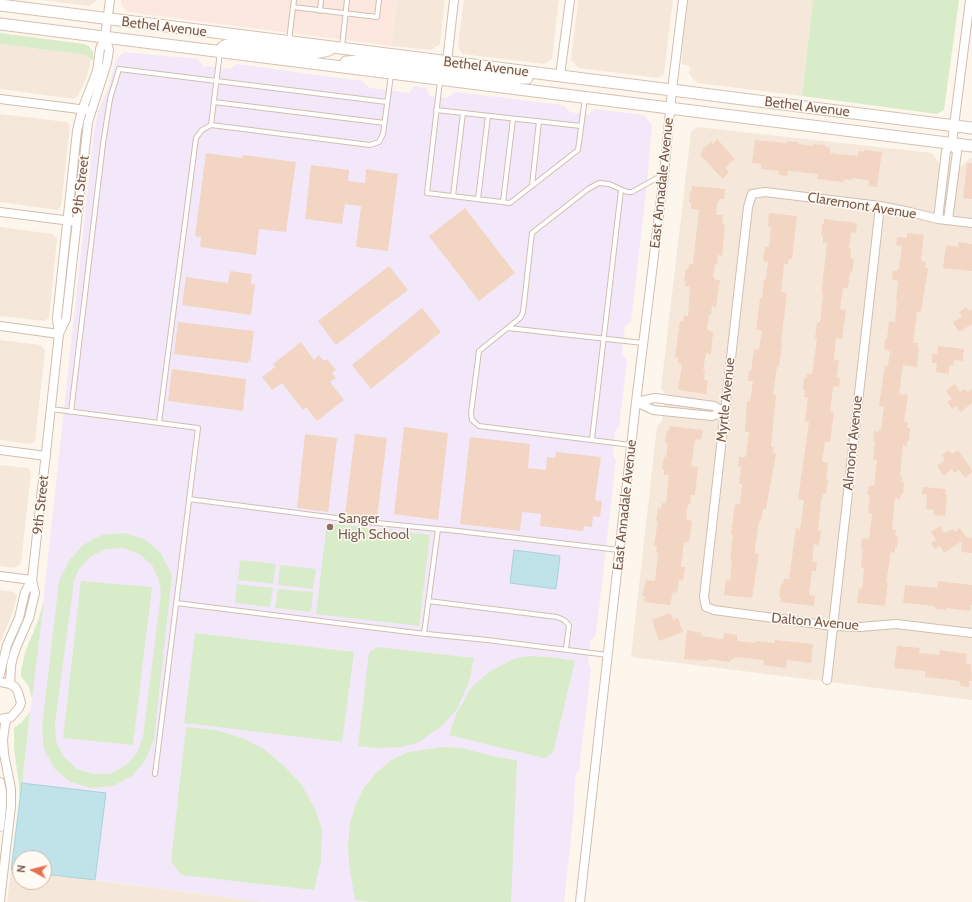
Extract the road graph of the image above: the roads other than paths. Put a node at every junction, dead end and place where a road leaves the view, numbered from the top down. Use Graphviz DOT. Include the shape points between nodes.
graph roads {
  1 [pos="110,0"];
  2 [pos="294,0"];
  3 [pos="321,0"];
  4 [pos="347,0"];
  5 [pos="379,0"];
  6 [pos="454,0"];
  7 [pos="570,0"];
  8 [pos="683,0"];
  9 [pos="970,0"];
  10 [pos="0,5"];
  11 [pos="293,7"];
  12 [pos="320,11"];
  13 [pos="346,14"];
  14 [pos="108,19"];
  15 [pos="0,24"];
  16 [pos="105,37"];
  17 [pos="289,42"];
  18 [pos="340,49"];
  19 [pos="220,51"];
  20 [pos="447,62"];
  21 [pos="325,64"];
  22 [pos="391,73"];
  23 [pos="557,76"];
  24 [pos="441,79"];
  25 [pos="216,81"];
  26 [pos="672,90"];
  27 [pos="585,96"];
  28 [pos="0,99"];
  29 [pos="214,102"];
  30 [pos="387,102"];
  31 [pos="671,108"];
  32 [pos="82,110"];
  33 [pos="436,110"];
  34 [pos="91,111"];
  35 [pos="463,113"];
  36 [pos="488,116"];
  37 [pos="513,118"];
  38 [pos="539,122"];
  39 [pos="385,123"];
  40 [pos="211,125"];
  41 [pos="581,126"];
  42 [pos="954,126"];
  43 [pos="972,128"];
  44 [pos="952,144"];
  45 [pos="972,146"];
  46 [pos="664,174"];
  47 [pos="532,186"];
  48 [pos="621,190"];
  49 [pos="752,194"];
  50 [pos="453,196"];
  51 [pos="478,199"];
  52 [pos="503,202"];
  53 [pos="880,206"];
  54 [pos="0,212"];
  55 [pos="938,219"];
  56 [pos="948,220"];
  57 [pos="67,221"];
  58 [pos="76,222"];
  59 [pos="972,223"];
  60 [pos="0,326"];
  61 [pos="508,328"];
  62 [pos="59,334"];
  63 [pos="604,338"];
  64 [pos="643,343"];
  65 [pos="636,402"];
  66 [pos="51,409"];
  67 [pos="71,412"];
  68 [pos="724,412"];
  69 [pos="159,423"];
  70 [pos="592,439"];
  71 [pos="631,445"];
  72 [pos="0,450"];
  73 [pos="46,456"];
  74 [pos="189,499"];
  75 [pos="438,529"];
  76 [pos="620,550"];
  77 [pos="0,576"];
  78 [pos="32,580"];
  79 [pos="428,601"];
  80 [pos="176,603"];
  81 [pos="706,607"];
  82 [pos="833,626"];
  83 [pos="972,633"];
  84 [pos="424,634"];
  85 [pos="566,649"];
  86 [pos="608,655"];
  87 [pos="0,674"];
  88 [pos="827,680"];
  89 [pos="0,682"];
  90 [pos="10,684"];
  91 [pos="4,719"];
  92 [pos="155,774"];
  93 [pos="0,782"];
  94 [pos="3,821"];
  95 [pos="0,901"];
  96 [pos="580,902"];
  1 -- 14 [label="street, 9th Street"];
  2 -- 11 [label="lane"];
  3 -- 12 [label="lane"];
  4 -- 13 [label="lane"];
  5 -- 13 [label="lane" via="377,18"];
  6 -- 20 [label="street"];
  7 -- 23 [label="street"];
  8 -- 26 [label="street, East Annadale Avenue"];
  9 -- 42 [label="street"];
  10 -- 14 [label="main road, Bethel Avenue"];
  11 -- 12 [label="lane"];
  11 -- 17 [label="lane"];
  12 -- 13 [label="lane"];
  13 -- 18 [label="lane"];
  14 -- 16 [label="street, 9th Street"];
  14 -- 17 [label="main road, Bethel Avenue"];
  15 -- 16 [label="main road, Bethel Avenue"];
  16 -- 19 [label="main road, Bethel Avenue"];
  16 -- 32 [label="street, 9th Street" via="100,49 97,71"];
  16 -- 34 [label="street, 9th Street" via="109,50 107,63"];
  17 -- 18 [label="main road, Bethel Avenue"];
  18 -- 19 [label="main road" via="314,53 233,44"];
  18 -- 20 [label="main road, Bethel Avenue"];
  19 -- 21 [label="main road, Bethel Avenue"];
  19 -- 25 [label="lane"];
  20 -- 21 [label="main road" via="443,67 436,69 361,61"];
  20 -- 23 [label="main road, Bethel Avenue"];
  21 -- 22 [label="main road, Bethel Avenue"];
  22 -- 24 [label="main road, Bethel Avenue"];
  22 -- 30 [label="lane"];
  23 -- 24 [label="main road" via="517,78 452,73"];
  23 -- 26 [label="main road, Bethel Avenue"];
  24 -- 27 [label="main road, Bethel Avenue"];
  24 -- 33 [label="lane"];
  25 -- 29 [label="lane"];
  25 -- 30 [label="lane"];
  25 -- 67 [label="lane" via="119,69 110,99 102,144"];
  26 -- 31 [label="street, East Annadale Avenue"];
  26 -- 42 [label="main road, Bethel Avenue"];
  27 -- 31 [label="main road, Bethel Avenue"];
  27 -- 41 [label="lane"];
  28 -- 32 [label="street"];
  29 -- 39 [label="lane"];
  29 -- 40 [label="lane"];
  30 -- 39 [label="lane"];
  31 -- 44 [label="main road, Bethel Avenue"];
  31 -- 46 [label="street, East Annadale Avenue"];
  32 -- 34 [label="street"];
  32 -- 57 [label="street, 9th Street" via="77,131"];
  33 -- 35 [label="lane"];
  33 -- 50 [label="lane" via="427,193"];
  34 -- 58 [label="street, 9th Street"];
  35 -- 36 [label="lane"];
  35 -- 50 [label="lane"];
  36 -- 37 [label="lane"];
  36 -- 51 [label="lane"];
  37 -- 38 [label="lane"];
  37 -- 52 [label="lane"];
  38 -- 41 [label="lane"];
  38 -- 47 [label="lane"];
  39 -- 40 [label="lane" via="379,142 370,145"];
  40 -- 69 [label="lane" via="202,130 196,138"];
  41 -- 47 [label="lane" via="578,150"];
  42 -- 43 [label="main road, Bethel Avenue"];
  42 -- 44 [label="street"];
  44 -- 45 [label="main road, Bethel Avenue"];
  44 -- 55 [label="street" via="946,151"];
  44 -- 56 [label="street" via="957,152"];
  46 -- 48 [label="lane" via="632,192"];
  46 -- 64 [label="street, East Annadale Avenue"];
  47 -- 52 [label="lane" via="510,203"];
  48 -- 61 [label="lane" via="609,184 599,183 532,232 522,312 520,318"];
  48 -- 63 [label="lane"];
  49 -- 53 [label="street, Claremont Avenue" via="765,192"];
  49 -- 68 [label="street, Myrtle Avenue" via="748,207"];
  50 -- 51 [label="lane"];
  51 -- 52 [label="lane"];
  53 -- 55 [label="street, Claremont Avenue"];
  53 -- 82 [label="street, Almond Avenue"];
  54 -- 57 [label="street"];
  55 -- 56 [label="street, Claremont Avenue"];
  56 -- 59 [label="street, Claremont Avenue"];
  57 -- 58 [label="street"];
  57 -- 62 [label="street, 9th Street" via="56,318"];
  58 -- 62 [label="street, 9th Street" via="66,319"];
  60 -- 62 [label="street"];
  61 -- 63 [label="lane"];
  61 -- 70 [label="lane" via="479,351 472,420 479,426"];
  62 -- 66 [label="street, 9th Street"];
  63 -- 64 [label="lane"];
  63 -- 70 [label="lane"];
  64 -- 65 [label="street, East Annadale Avenue"];
  65 -- 68 [label="street" via="655,398 714,406"];
  65 -- 68 [label="street" via="653,410 712,416"];
  65 -- 71 [label="street, East Annadale Avenue"];
  66 -- 67 [label="lane"];
  66 -- 73 [label="street, 9th Street"];
  67 -- 69 [label="lane"];
  68 -- 81 [label="street, Myrtle Avenue" via="704,597"];
  69 -- 74 [label="lane" via="198,428"];
  70 -- 71 [label="lane"];
  71 -- 76 [label="street, East Annadale Avenue"];
  72 -- 73 [label="street"];
  73 -- 78 [label="street, 9th Street"];
  74 -- 75 [label="lane"];
  74 -- 80 [label="lane"];
  75 -- 76 [label="lane"];
  75 -- 79 [label="lane"];
  76 -- 86 [label="street, East Annadale Avenue"];
  77 -- 78 [label="street"];
  78 -- 87 [label="street, 9th Street" via="7,645"];
  78 -- 90 [label="street, 9th Street" via="35,593 33,606 14,652"];
  79 -- 84 [label="lane"];
  79 -- 85 [label="lane" via="557,617 569,625"];
  80 -- 84 [label="lane"];
  80 -- 92 [label="lane"];
  81 -- 82 [label="street, Dalton Avenue"];
  82 -- 83 [label="street, Dalton Avenue" via="896,624"];
  82 -- 88 [label="street, Almond Avenue"];
  84 -- 85 [label="lane"];
  85 -- 86 [label="lane"];
  86 -- 96 [label="street, East Annadale Avenue"];
  89 -- 90 [label="street"];
  90 -- 91 [label="street" via="18,692 20,703 16,713"];
  91 -- 94 [label="street" via="4,754 10,789"];
  93 -- 94 [label="street"];
  94 -- 95 [label="street"];
}
